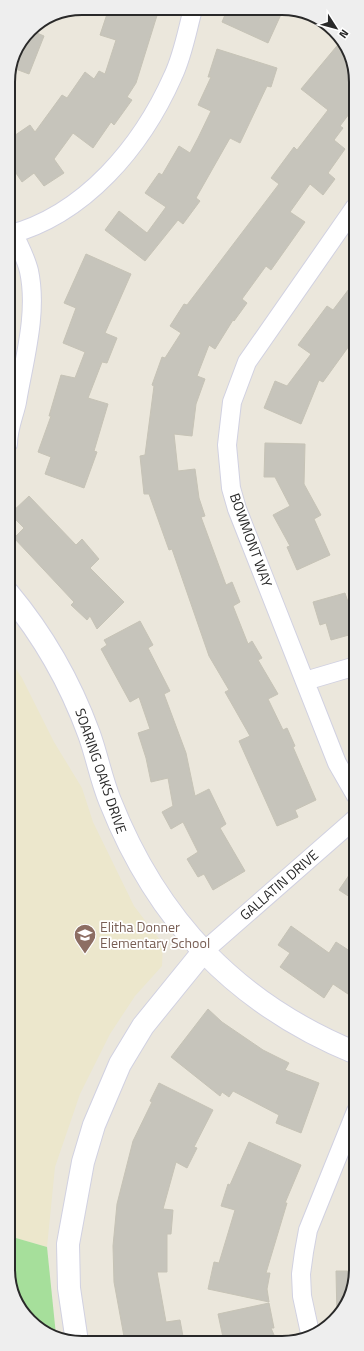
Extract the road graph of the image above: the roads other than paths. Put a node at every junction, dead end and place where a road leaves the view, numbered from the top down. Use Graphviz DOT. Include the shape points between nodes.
graph roads {
  1 [pos="191,15"];
  2 [pos="349,217"];
  3 [pos="15,233"];
  4 [pos="15,243"];
  5 [pos="15,411"];
  6 [pos="15,601"];
  7 [pos="349,668"];
  8 [pos="305,681"];
  9 [pos="349,784"];
  10 [pos="349,824"];
  11 [pos="203,952"];
  12 [pos="349,1050"];
  13 [pos="349,1128"];
  14 [pos="309,1330"];
  15 [pos="77,1336"];
  1 -- 3 [label="street" via="174,76 149,121 123,158 108,175 72,204 53,216"];
  2 -- 8 [label="street, BOWMONT WAY" via="247,362 232,402 228,424 228,467 237,509"];
  4 -- 5 [label="street" via="29,269 32,308"];
  6 -- 11 [label="street, SOARING OAKS DRIVE" via="54,655 74,694 90,735 109,799 131,851 173,917"];
  7 -- 8 [label="street"];
  8 -- 9 [label="street, BOWMONT WAY" via="337,763"];
  10 -- 11 [label="street, GALLATIN DRIVE"];
  11 -- 12 [label="street, SOARING OAKS DRIVE" via="228,976 263,1003 300,1027"];
  11 -- 15 [label="street" via="143,1026 120,1064 94,1125 82,1162 68,1244 69,1288"];
  13 -- 14 [label="street" via="308,1230 301,1274 302,1296"];
}
